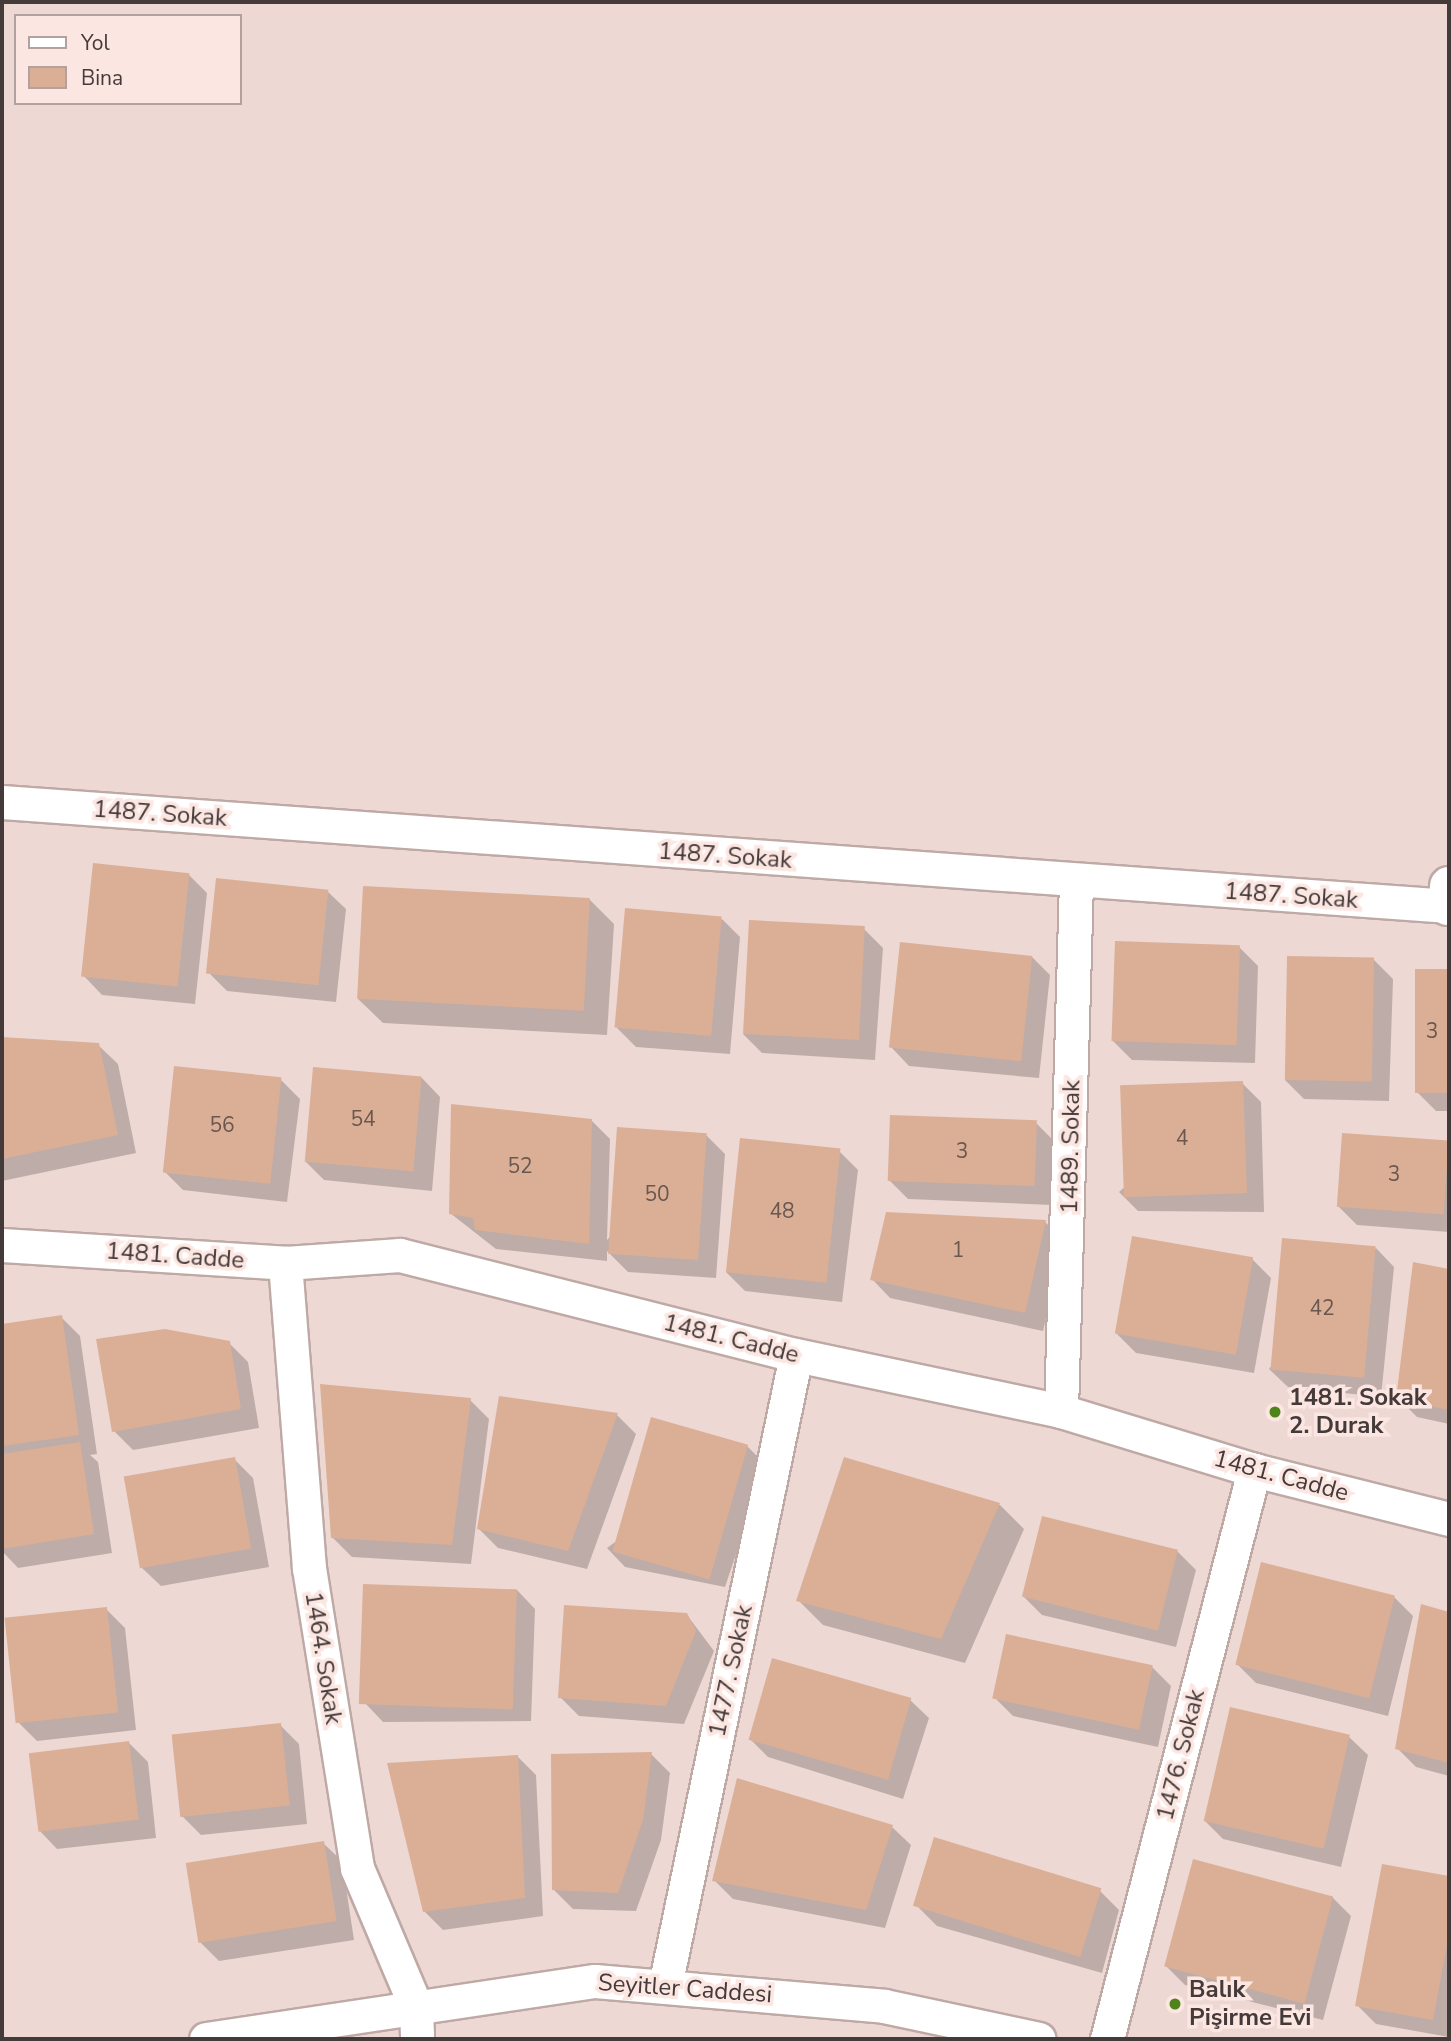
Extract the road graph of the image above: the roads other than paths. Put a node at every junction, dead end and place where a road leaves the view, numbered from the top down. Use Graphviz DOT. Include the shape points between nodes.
graph roads {
  1 [pos="2,802"];
  2 [pos="1076,882"];
  3 [pos="1449,900"];
  4 [pos="2,1245"];
  5 [pos="285,1263"];
  6 [pos="796,1355"];
  7 [pos="1060,1411"];
  8 [pos="1254,1471"];
  9 [pos="1449,1519"];
  10 [pos="665,1986"];
  11 [pos="416,2023"];
  12 [pos="206,2039"];
  13 [pos="1040,2039"];
  14 [pos="1107,2039"];
  1 -- 2 [label="street, 1487. Sokak"];
  2 -- 3 [label="street, 1487. Sokak"];
  2 -- 7 [label="street, 1489. Sokak"];
  4 -- 5 [label="street, 1481. Cadde"];
  5 -- 6 [label="street, 1481. Cadde" via="400,1255"];
  5 -- 11 [label="street, 1464. Sokak" via="309,1568 357,1868"];
  6 -- 7 [label="street, 1481. Cadde"];
  6 -- 10 [label="street, 1477. Sokak"];
  7 -- 8 [label="street, 1481. Cadde"];
  8 -- 9 [label="street, 1481. Cadde"];
  8 -- 14 [label="street, 1476. Sokak"];
  10 -- 11 [label="street, Seyitler Caddesi" via="595,1981"];
  10 -- 13 [label="street, Seyitler Caddesi" via="884,2006"];
  11 -- 12 [label="street, Seyitler Caddesi"];
}
